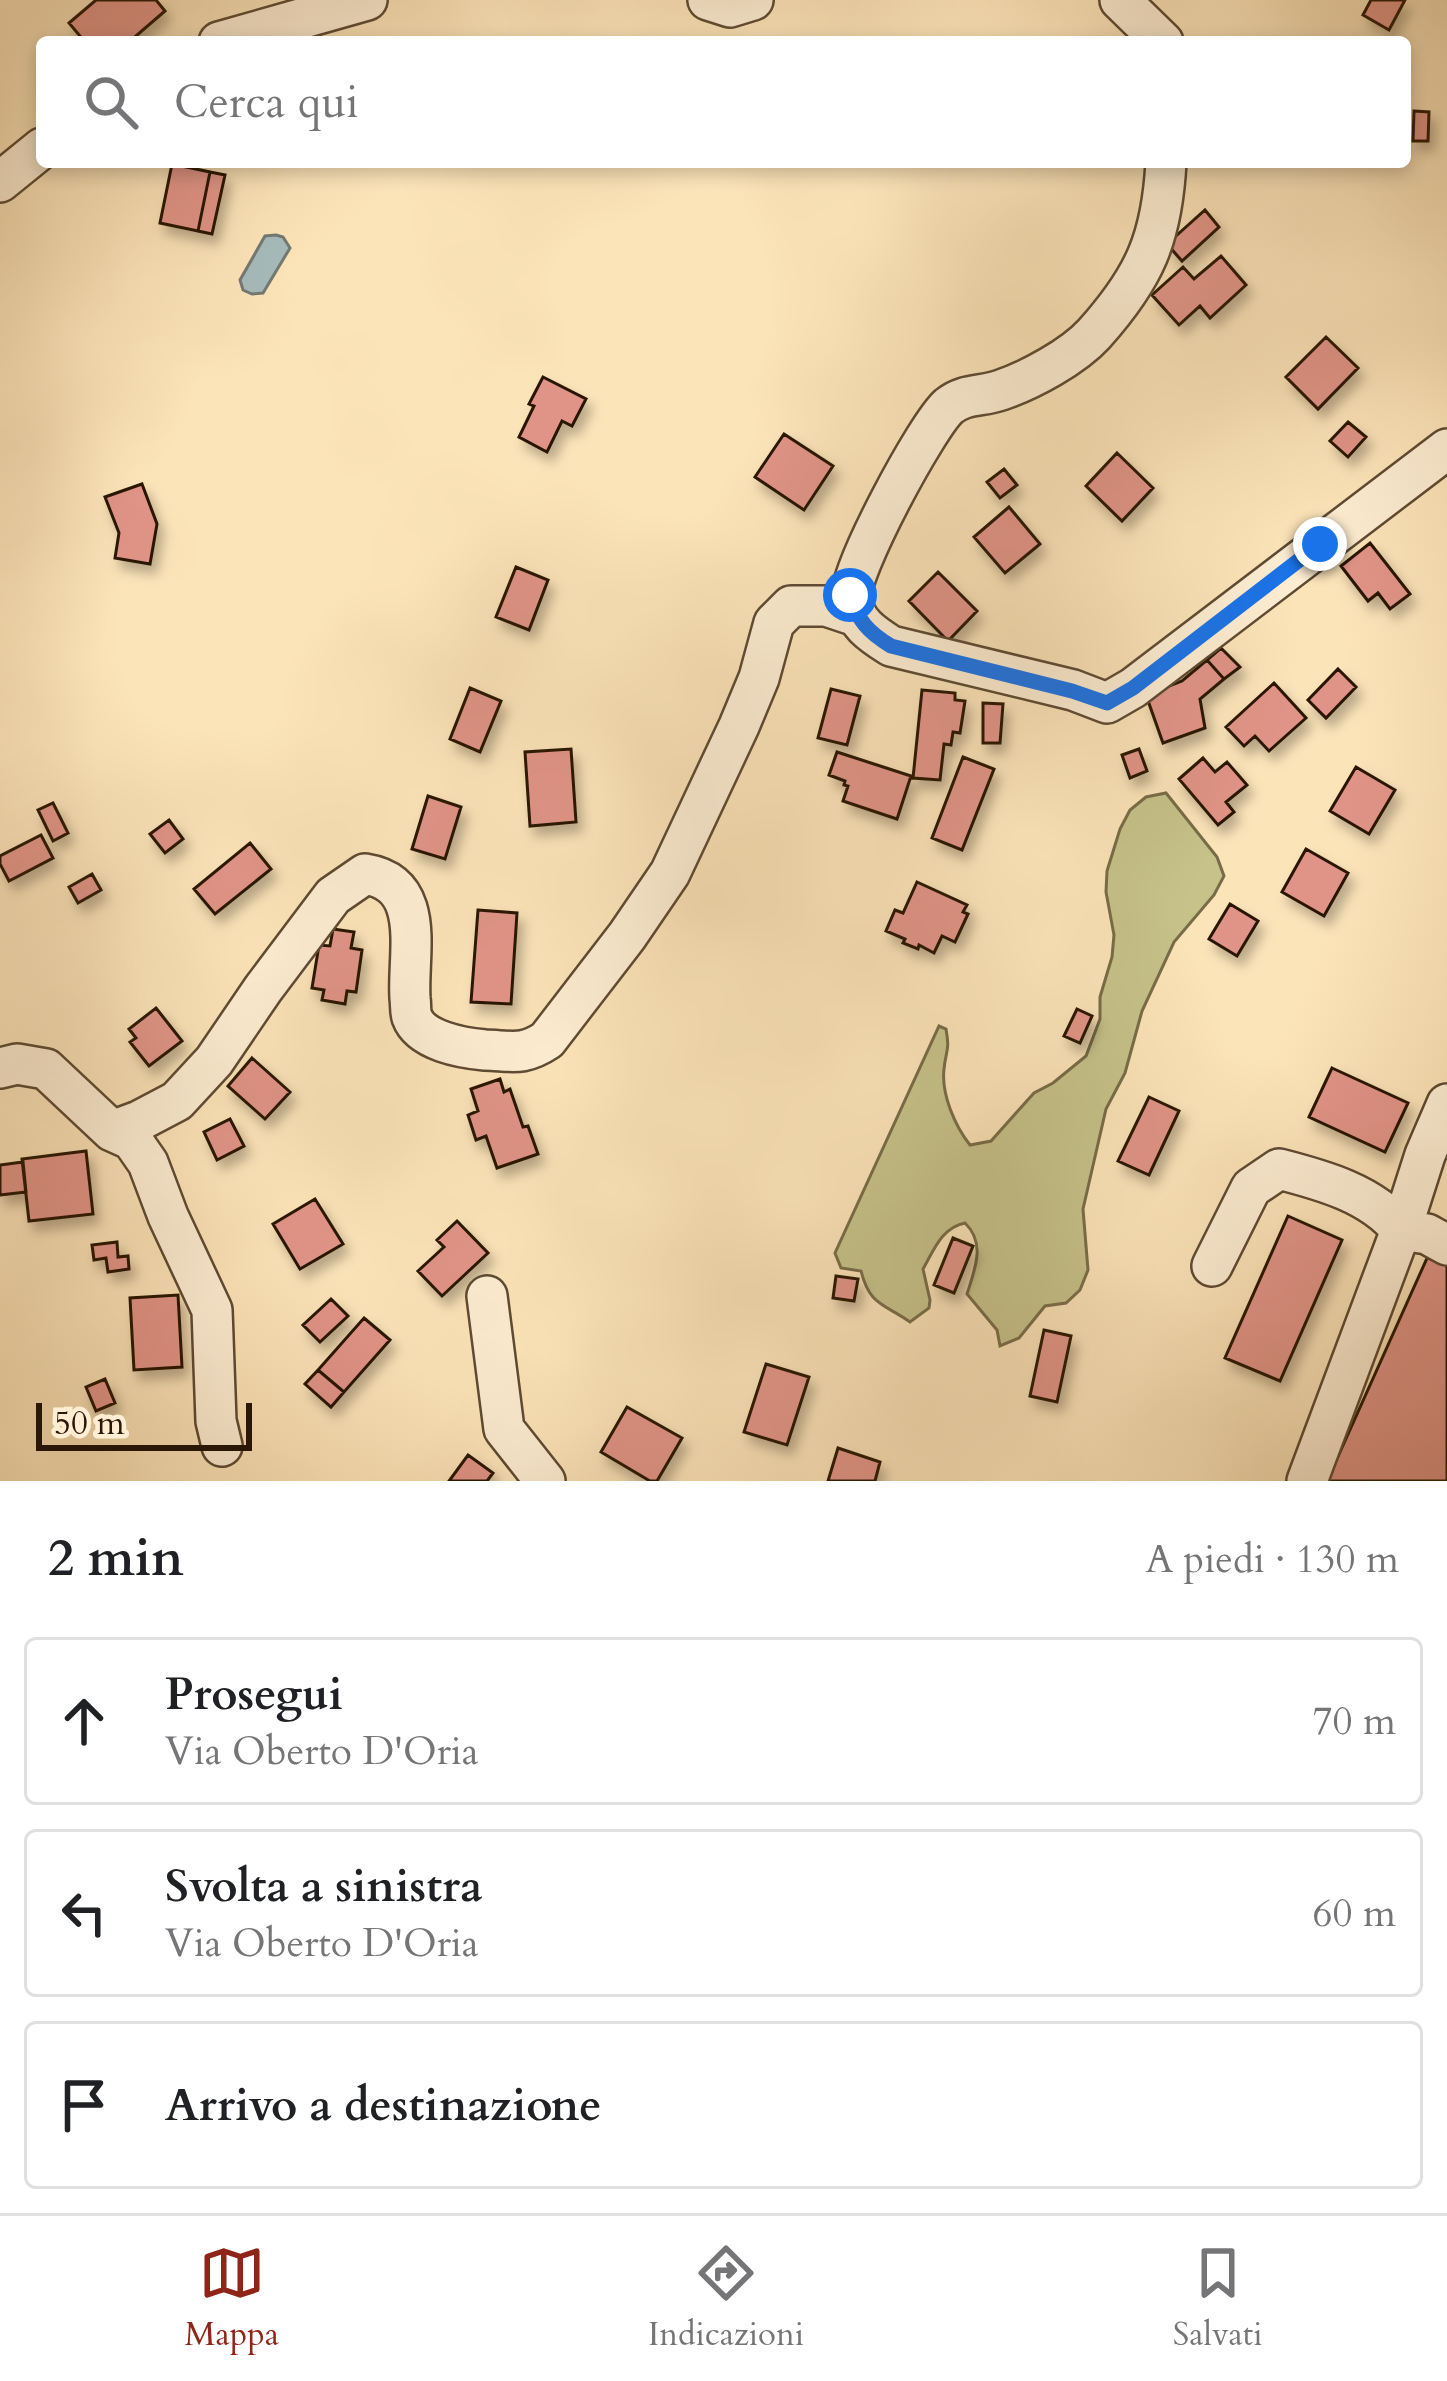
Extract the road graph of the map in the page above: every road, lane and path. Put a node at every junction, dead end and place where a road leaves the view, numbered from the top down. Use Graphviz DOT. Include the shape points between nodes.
graph roads {
  1 [pos="368,0"];
  2 [pos="708,0"];
  3 [pos="753,0"];
  4 [pos="1120,0"];
  5 [pos="1162,0"];
  6 [pos="240,36"];
  7 [pos="1159,36"];
  8 [pos="1165,36"];
  9 [pos="36,153"];
  10 [pos="1165,168"];
  11 [pos="0,182"];
  12 [pos="1447,449"];
  13 [pos="856,616"];
  14 [pos="0,1068"];
  15 [pos="1447,1104"];
  16 [pos="112,1131"];
  17 [pos="1401,1230"];
  18 [pos="1447,1245"];
  19 [pos="1212,1266"];
  20 [pos="487,1296"];
  21 [pos="222,1446"];
  22 [pos="545,1481"];
  23 [pos="1307,1481"];
  1 -- 6 [label="street"];
  2 -- 3 [label="street" via="730,7"];
  4 -- 7 [label="street"];
  5 -- 8 [label="street"];
  9 -- 11 [label="street"];
  10 -- 13 [label="street" via="1147,260 1092,337 998,392 964,396 946,408 874,531 850,595"];
  12 -- 13 [label="street" via="1107,703 891,646"];
  13 -- 16 [label="street" via="791,606 774,623 759,678 670,873 547,1040 529,1052 472,1049 429,1036 412,1018 412,921 400,893 365,874 333,896 177,1101"];
  14 -- 16 [label="street" via="46,1069"];
  15 -- 17 [label="street"];
  16 -- 21 [label="street" via="132,1140 148,1163 212,1310"];
  17 -- 18 [label="street"];
  17 -- 19 [label="street" via="1360,1196 1279,1169 1251,1188"];
  17 -- 23 [label="street"];
  20 -- 22 [label="street" via="504,1429"];
}
